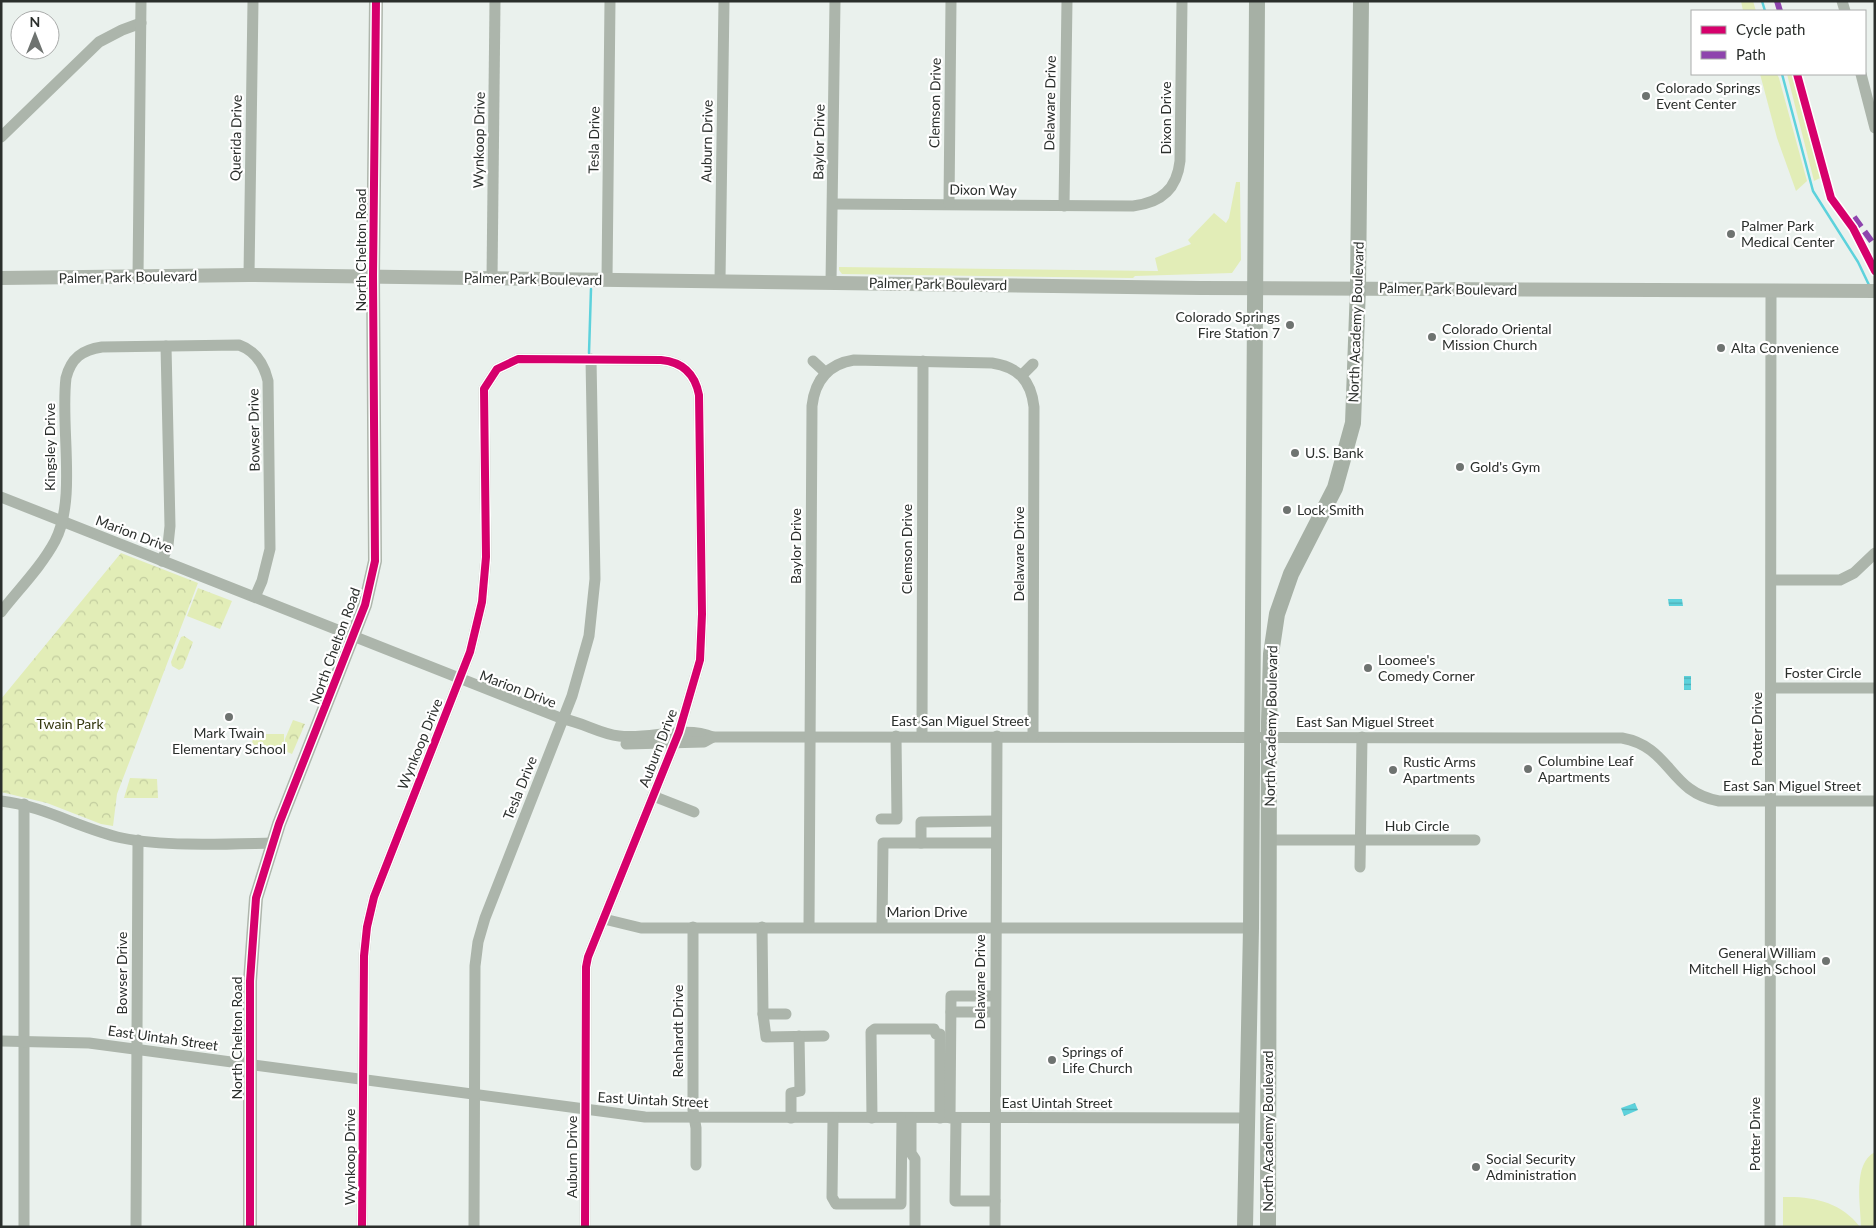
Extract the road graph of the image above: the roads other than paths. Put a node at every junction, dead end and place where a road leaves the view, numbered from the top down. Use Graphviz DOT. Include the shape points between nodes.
graph roads {
  1 [pos="141,1"];
  2 [pos="253,1"];
  3 [pos="376,1"];
  4 [pos="495,1"];
  5 [pos="610,1"];
  6 [pos="724,1"];
  7 [pos="835,1"];
  8 [pos="951,1"];
  9 [pos="1067,1"];
  10 [pos="1182,1"];
  11 [pos="1257,1"];
  12 [pos="1361,1"];
  13 [pos="141,22"];
  14 [pos="1861,75"];
  15 [pos="1875,128"];
  16 [pos="1,138"];
  17 [pos="833,204"];
  18 [pos="948,204"];
  19 [pos="1064,206"];
  20 [pos="1133,206"];
  21 [pos="249,275"];
  22 [pos="138,276"];
  23 [pos="373,276"];
  24 [pos="1,278"];
  25 [pos="492,278"];
  26 [pos="607,280"];
  27 [pos="720,280"];
  28 [pos="831,283"];
  29 [pos="1358,287"];
  30 [pos="1255,288"];
  31 [pos="1771,291"];
  32 [pos="1875,291"];
  33 [pos="166,346"];
  34 [pos="591,360"];
  35 [pos="813,361"];
  36 [pos="923,361"];
  37 [pos="1033,364"];
  38 [pos="826,373"];
  39 [pos="1022,375"];
  40 [pos="1,497"];
  41 [pos="62,522"];
  42 [pos="1875,553"];
  43 [pos="162,560"];
  44 [pos="1772,580"];
  45 [pos="255,597"];
  46 [pos="1,612"];
  47 [pos="354,636"];
  48 [pos="459,680"];
  49 [pos="1772,688"];
  50 [pos="1875,688"];
  51 [pos="563,719"];
  52 [pos="809,736"];
  53 [pos="896,736"];
  54 [pos="922,736"];
  55 [pos="997,736"];
  56 [pos="1033,736"];
  57 [pos="1252,737"];
  58 [pos="1362,737"];
  59 [pos="677,738"];
  60 [pos="1269,738"];
  61 [pos="653,796"];
  62 [pos="1771,800"];
  63 [pos="1,801"];
  64 [pos="1875,801"];
  65 [pos="24,804"];
  66 [pos="694,812"];
  67 [pos="881,819"];
  68 [pos="996,821"];
  69 [pos="138,840"];
  70 [pos="1270,840"];
  71 [pos="1475,840"];
  72 [pos="1360,841"];
  73 [pos="272,843"];
  74 [pos="921,843"];
  75 [pos="996,843"];
  76 [pos="1360,867"];
  77 [pos="604,919"];
  78 [pos="693,927"];
  79 [pos="762,927"];
  80 [pos="809,927"];
  81 [pos="882,927"];
  82 [pos="995,927"];
  83 [pos="1251,928"];
  84 [pos="995,996"];
  85 [pos="951,1012"];
  86 [pos="995,1012"];
  87 [pos="763,1014"];
  88 [pos="786,1014"];
  89 [pos="799,1036"];
  90 [pos="824,1036"];
  91 [pos="1,1040"];
  92 [pos="24,1040"];
  93 [pos="137,1049"];
  94 [pos="249,1065"];
  95 [pos="362,1080"];
  96 [pos="474,1096"];
  97 [pos="585,1110"];
  98 [pos="694,1118"];
  99 [pos="791,1118"];
  100 [pos="833,1118"];
  101 [pos="872,1118"];
  102 [pos="907,1118"];
  103 [pos="948,1118"];
  104 [pos="995,1118"];
  105 [pos="1247,1118"];
  106 [pos="696,1165"];
  107 [pos="995,1201"];
  108 [pos="24,1227"];
  109 [pos="136,1227"];
  110 [pos="250,1227"];
  111 [pos="362,1227"];
  112 [pos="474,1227"];
  113 [pos="585,1227"];
  114 [pos="915,1227"];
  115 [pos="994,1227"];
  116 [pos="1245,1227"];
  117 [pos="1268,1227"];
  118 [pos="1770,1227"];
  1 -- 13 [label="street"];
  2 -- 21 [label="street, Querida Drive"];
  3 -- 23 [label="main road, North Chelton Road"];
  4 -- 25 [label="street, Wynkoop Drive"];
  5 -- 26 [label="street, Tesla Drive"];
  6 -- 27 [label="street, Auburn Drive"];
  7 -- 17 [label="street, Baylor Drive"];
  8 -- 18 [label="street, Clemson Drive"];
  9 -- 19 [label="street, Delaware Drive"];
  10 -- 20 [label="street, Dixon Drive" via="1179,174 1162,197"];
  11 -- 30 [label="highway, North Academy Boulevard"];
  12 -- 29 [label="highway, North Academy Boulevard"];
  13 -- 16 [label="street" via="99,42"];
  13 -- 22 [label="street"];
  14 -- 15 [label="street"];
  17 -- 18 [label="street, Dixon Way"];
  17 -- 28 [label="street, Baylor Drive"];
  18 -- 19 [label="street, Dixon Way"];
  19 -- 20 [label="street, Dixon Way"];
  21 -- 22 [label="main road, Palmer Park Boulevard"];
  21 -- 23 [label="main road, Palmer Park Boulevard"];
  22 -- 24 [label="main road, Palmer Park Boulevard"];
  23 -- 25 [label="main road, Palmer Park Boulevard"];
  23 -- 47 [label="main road, North Chelton Road" via="376,546 370,590"];
  25 -- 26 [label="main road, Palmer Park Boulevard"];
  26 -- 27 [label="main road, Palmer Park Boulevard"];
  27 -- 28 [label="main road, Palmer Park Boulevard"];
  28 -- 30 [label="main road, Palmer Park Boulevard"];
  29 -- 30 [label="main road, Palmer Park Boulevard"];
  29 -- 31 [label="main road, Palmer Park Boulevard"];
  29 -- 60 [label="highway, North Academy Boulevard" via="1353,423 1335,488 1291,574 1277,614 1271,654"];
  30 -- 57 [label="highway, North Academy Boulevard"];
  31 -- 32 [label="main road, Palmer Park Boulevard"];
  31 -- 44 [label="street, Potter Drive"];
  33 -- 41 [label="street, Kingsley Drive" via="92,348 83,351 71,364 65,386"];
  33 -- 43 [label="street" via="170,526"];
  33 -- 45 [label="street, Bowser Drive" via="240,345 254,353 266,372 270,538 266,569"];
  34 -- 48 [label="street, Wynkoop Drive" via="511,360 497,369 487,382 484,397 485,582 475,636"];
  34 -- 51 [label="street, Tesla Drive" via="593,601 586,651"];
  34 -- 59 [label="street, Auburn Drive" via="670,361 685,368 698,386 700,660"];
  35 -- 38 [label="street"];
  36 -- 38 [label="street" via="854,360 837,365"];
  36 -- 39 [label="street" via="992,363 1012,368"];
  36 -- 54 [label="street, Clemson Drive"];
  37 -- 39 [label="street"];
  38 -- 52 [label="street, Baylor Drive" via="814,390 812,406"];
  39 -- 56 [label="street, Delaware Drive" via="1030,387 1034,407"];
  40 -- 41 [label="street, Marion Drive"];
  41 -- 43 [label="street, Marion Drive"];
  41 -- 46 [label="street, Kingsley Drive" via="48,552"];
  42 -- 44 [label="street" via="1854,573 1840,580"];
  43 -- 45 [label="street, Marion Drive"];
  44 -- 49 [label="street, Potter Drive"];
  45 -- 47 [label="street, Marion Drive"];
  47 -- 48 [label="street, Marion Drive"];
  47 -- 73 [label="main road, North Chelton Road"];
  48 -- 51 [label="street, Marion Drive"];
  48 -- 95 [label="street, Wynkoop Drive" via="372,904 364,956"];
  49 -- 50 [label="street, Foster Circle"];
  49 -- 62 [label="street, Potter Drive"];
  51 -- 59 [label="street, Marion Drive" via="573,729 615,743"];
  51 -- 96 [label="street, Tesla Drive" via="478,942"];
  52 -- 53 [label="street, East San Miguel Street"];
  52 -- 59 [label="street, East San Miguel Street" via="713,737 704,742"];
  52 -- 80 [label="street, Baylor Drive"];
  53 -- 54 [label="street, East San Miguel Street"];
  53 -- 67 [label="street" via="897,820"];
  54 -- 55 [label="street, East San Miguel Street"];
  55 -- 56 [label="street, East San Miguel Street"];
  55 -- 68 [label="street, Delaware Drive"];
  56 -- 57 [label="street, East San Miguel Street"];
  57 -- 60 [label="street, East San Miguel Street"];
  57 -- 83 [label="highway, North Academy Boulevard"];
  58 -- 60 [label="street, East San Miguel Street"];
  58 -- 62 [label="street, East San Miguel Street" via="1622,738 1650,748 1683,785 1698,795 1719,801"];
  58 -- 72 [label="street"];
  59 -- 61 [label="street, Auburn Drive"];
  60 -- 70 [label="highway, North Academy Boulevard"];
  61 -- 66 [label="street"];
  61 -- 77 [label="street, Auburn Drive"];
  62 -- 64 [label="street, East San Miguel Street"];
  62 -- 118 [label="street, Potter Drive"];
  63 -- 65 [label="street"];
  65 -- 69 [label="street" via="90,828"];
  65 -- 92 [label="street"];
  68 -- 74 [label="street" via="921,822"];
  68 -- 75 [label="street, Delaware Drive"];
  69 -- 73 [label="street"];
  69 -- 93 [label="street, Bowser Drive"];
  70 -- 72 [label="street, Hub Circle"];
  70 -- 117 [label="highway, North Academy Boulevard"];
  71 -- 72 [label="street, Hub Circle"];
  72 -- 76 [label="street"];
  73 -- 94 [label="main road, North Chelton Road" via="254,912 250,955"];
  74 -- 75 [label="street"];
  74 -- 81 [label="street" via="883,843"];
  75 -- 82 [label="street, Delaware Drive"];
  77 -- 78 [label="street, Marion Drive" via="641,928"];
  77 -- 97 [label="street, Auburn Drive" via="586,967"];
  78 -- 79 [label="street, Marion Drive"];
  78 -- 98 [label="street, Renhardt Drive"];
  79 -- 80 [label="street, Marion Drive"];
  79 -- 87 [label="street"];
  80 -- 81 [label="street, Marion Drive"];
  81 -- 82 [label="street, Marion Drive"];
  82 -- 83 [label="street, Marion Drive"];
  82 -- 84 [label="street, Delaware Drive"];
  83 -- 105 [label="highway, North Academy Boulevard"];
  84 -- 85 [label="street" via="951,996"];
  84 -- 86 [label="street, Delaware Drive"];
  85 -- 86 [label="street"];
  85 -- 103 [label="street"];
  86 -- 104 [label="street, Delaware Drive"];
  87 -- 88 [label="street"];
  87 -- 89 [label="street" via="766,1037"];
  89 -- 90 [label="street"];
  89 -- 99 [label="street" via="800,1091 791,1093"];
  91 -- 92 [label="street, East Uintah Street"];
  92 -- 93 [label="street, East Uintah Street"];
  92 -- 108 [label="street"];
  93 -- 94 [label="street, East Uintah Street"];
  93 -- 109 [label="street, Bowser Drive"];
  94 -- 95 [label="street, East Uintah Street"];
  94 -- 110 [label="main road, North Chelton Road"];
  95 -- 96 [label="street, East Uintah Street"];
  95 -- 111 [label="street, Wynkoop Drive"];
  96 -- 97 [label="street, East Uintah Street"];
  96 -- 112 [label="street, Tesla Drive"];
  97 -- 98 [label="street, East Uintah Street" via="645,1117"];
  97 -- 113 [label="street, Auburn Drive"];
  98 -- 99 [label="street, East Uintah Street"];
  98 -- 106 [label="street, Renhardt Drive"];
  99 -- 100 [label="street, East Uintah Street"];
  100 -- 101 [label="street, East Uintah Street"];
  100 -- 102 [label="street" via="832,1198 836,1204 901,1204"];
  101 -- 102 [label="street, East Uintah Street"];
  101 -- 103 [label="street" via="871,1032 875,1029 934,1029 936,1034 940,1034"];
  102 -- 103 [label="street, East Uintah Street"];
  102 -- 114 [label="street" via="911,1153 915,1159"];
  103 -- 104 [label="street, East Uintah Street"];
  103 -- 107 [label="street" via="955,1201"];
  104 -- 105 [label="street, East Uintah Street"];
  104 -- 107 [label="street, Delaware Drive"];
  105 -- 116 [label="highway, North Academy Boulevard"];
  107 -- 115 [label="street, Delaware Drive"];
}
